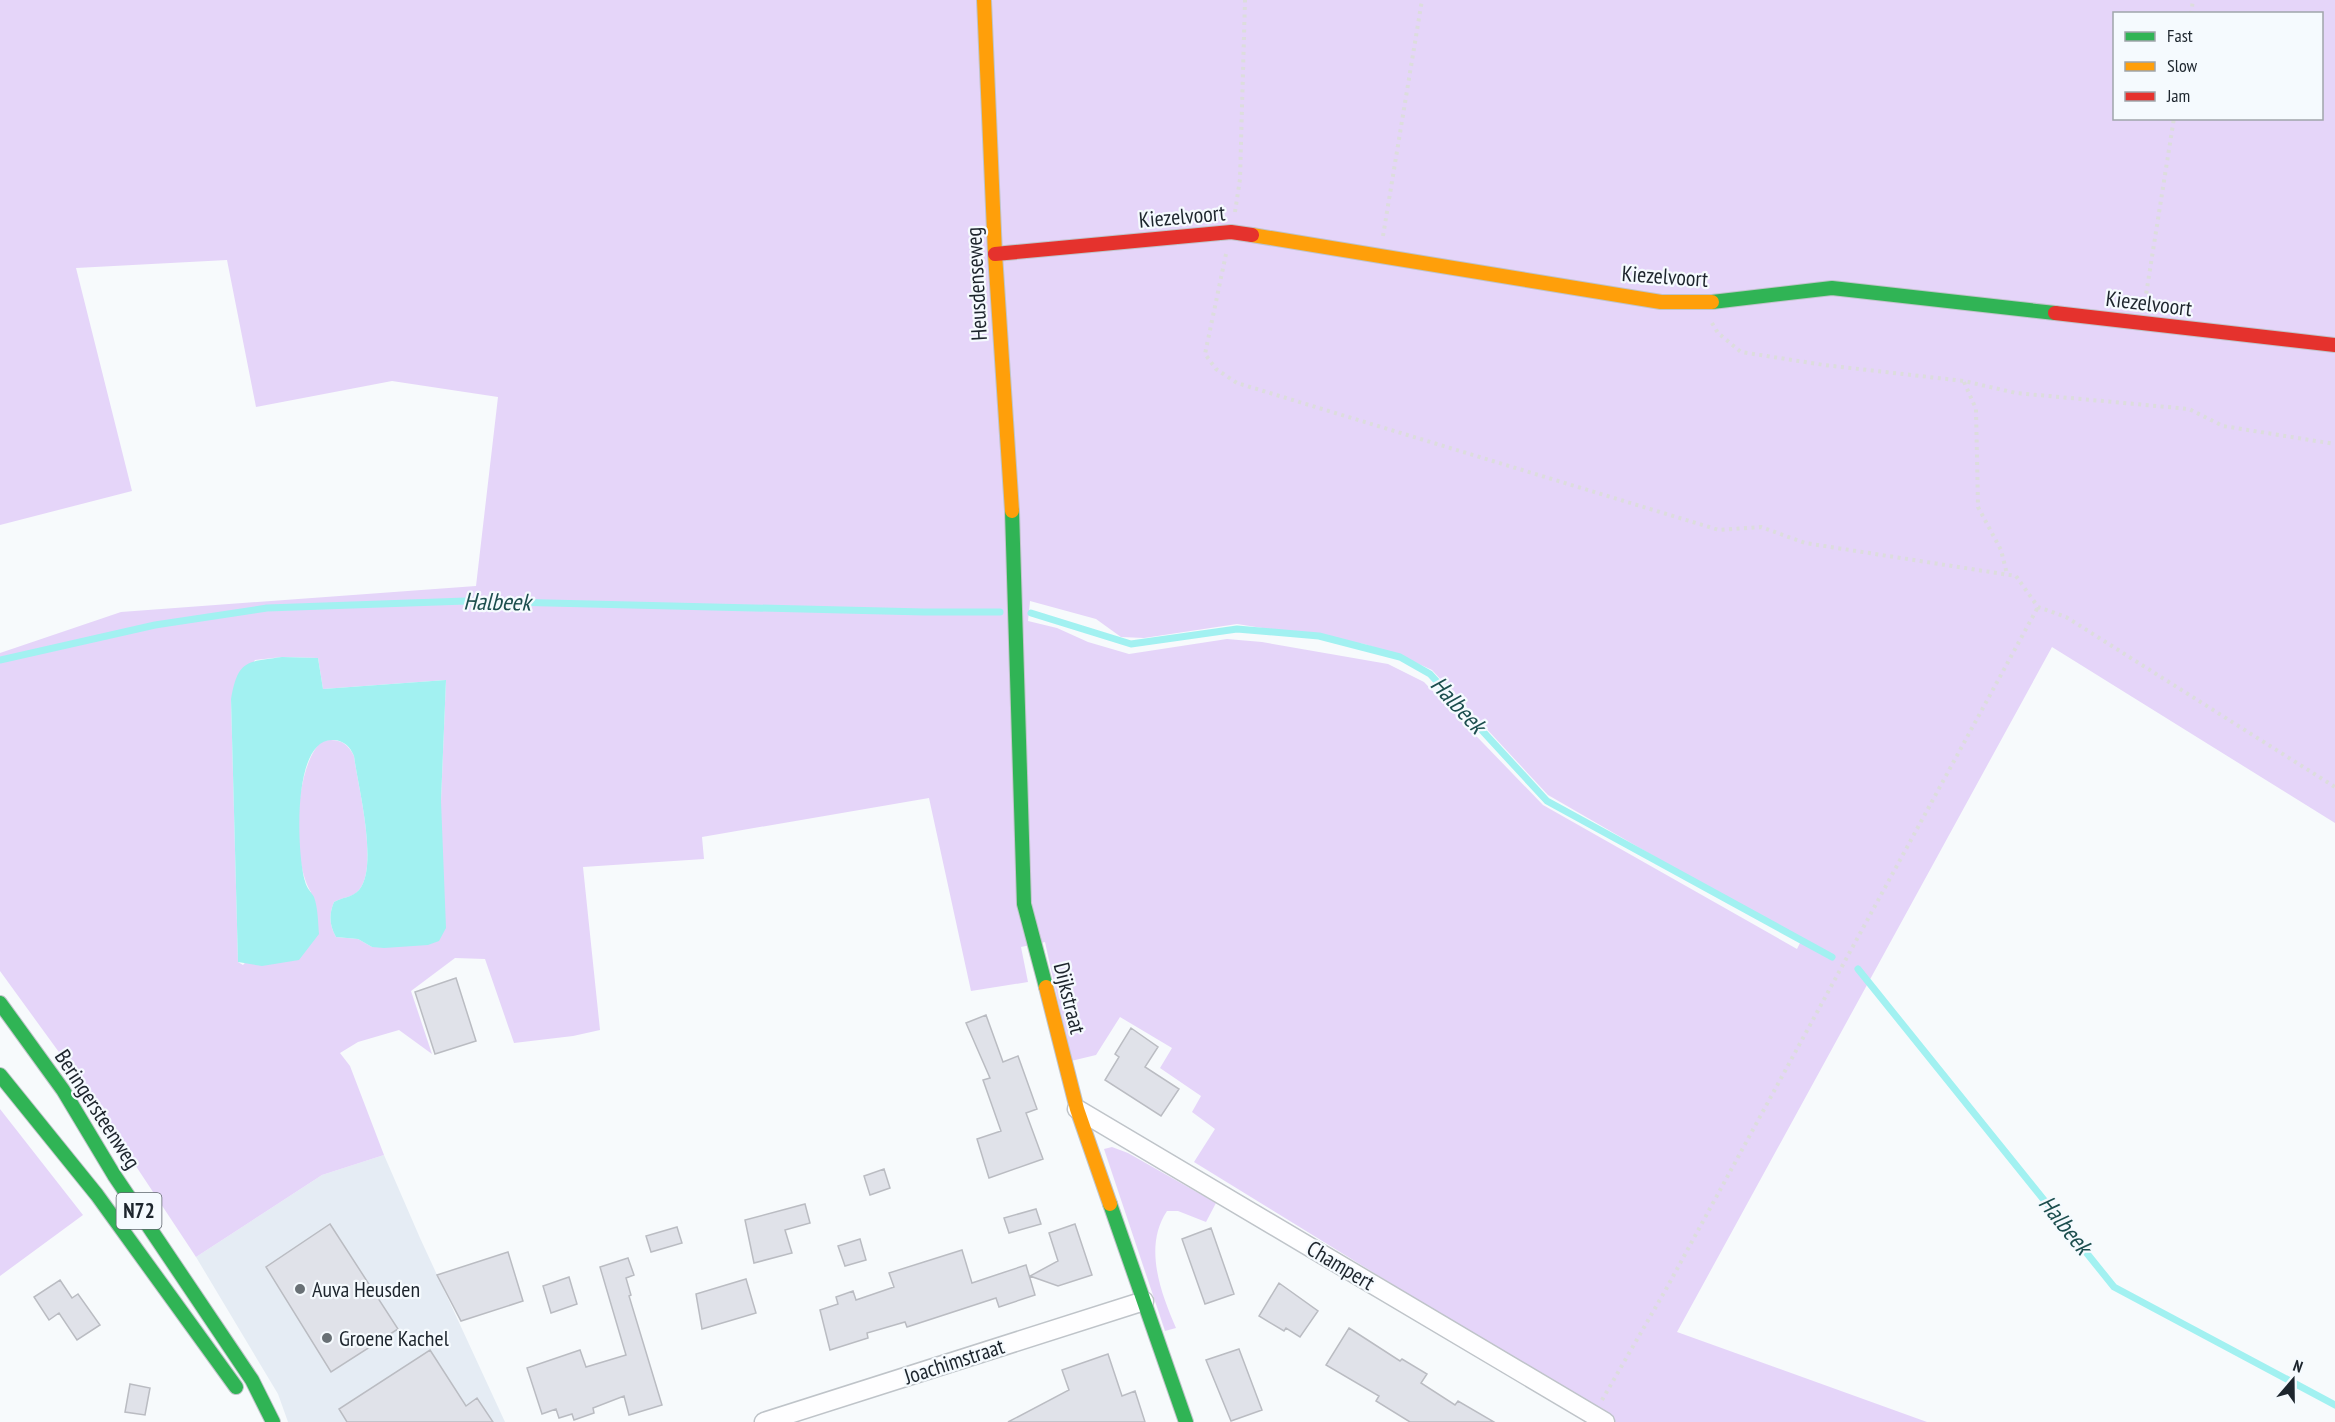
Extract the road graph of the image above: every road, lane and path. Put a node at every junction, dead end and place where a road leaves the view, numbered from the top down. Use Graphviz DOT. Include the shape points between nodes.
graph roads {
  1 [pos="984,0"];
  2 [pos="1245,0"];
  3 [pos="1422,0"];
  4 [pos="2174,120"];
  5 [pos="1231,231"];
  6 [pos="995,254"];
  7 [pos="1380,256"];
  8 [pos="1701,303"];
  9 [pos="2142,324"];
  10 [pos="2335,345"];
  11 [pos="1964,381"];
  12 [pos="2335,444"];
  13 [pos="1016,565"];
  14 [pos="2007,574"];
  15 [pos="2038,607"];
  16 [pos="2335,787"];
  17 [pos="0,1003"];
  18 [pos="0,1075"];
  19 [pos="1077,1108"];
  20 [pos="1144,1301"];
  21 [pos="1599,1418"];
  22 [pos="272,1422"];
  23 [pos="764,1422"];
  24 [pos="1186,1422"];
  1 -- 6 [label="street, Heusdenseweg"];
  2 -- 5 [label="path" via="1240,179"];
  3 -- 7 [label="path"];
  4 -- 9 [label="path"];
  5 -- 6 [label="street, Kiezelvoort"];
  5 -- 7 [label="street, Kiezelvoort"];
  5 -- 14 [label="path" via="1205,354 1216,369 1237,383 1719,530 1761,527 1805,543"];
  6 -- 13 [label="street, Heusdenseweg"];
  7 -- 8 [label="street, Kiezelvoort" via="1661,302"];
  8 -- 9 [label="street, Kiezelvoort" via="1832,288"];
  8 -- 11 [label="path" via="1718,333 1742,352"];
  9 -- 10 [label="street, Kiezelvoort"];
  11 -- 12 [label="path" via="2016,393 2189,410 2223,426"];
  11 -- 14 [label="path" via="1976,409 1978,507 2001,550"];
  13 -- 19 [label="street, Dijkstraat" via="1024,904"];
  14 -- 15 [label="path" via="2016,576"];
  15 -- 16 [label="path" via="2066,617"];
  15 -- 21 [label="path"];
  17 -- 22 [label="street, Beringersteenweg / N72" via="63,1090 114,1175 252,1380"];
  18 -- 22 [label="street, Beringersteenweg / N72" via="98,1195 240,1392"];
  19 -- 20 [label="street, Dijkstraat"];
  19 -- 21 [label="street, Champert"];
  20 -- 23 [label="street, Joachimstraat"];
  20 -- 24 [label="street, Dijkstraat"];
}
